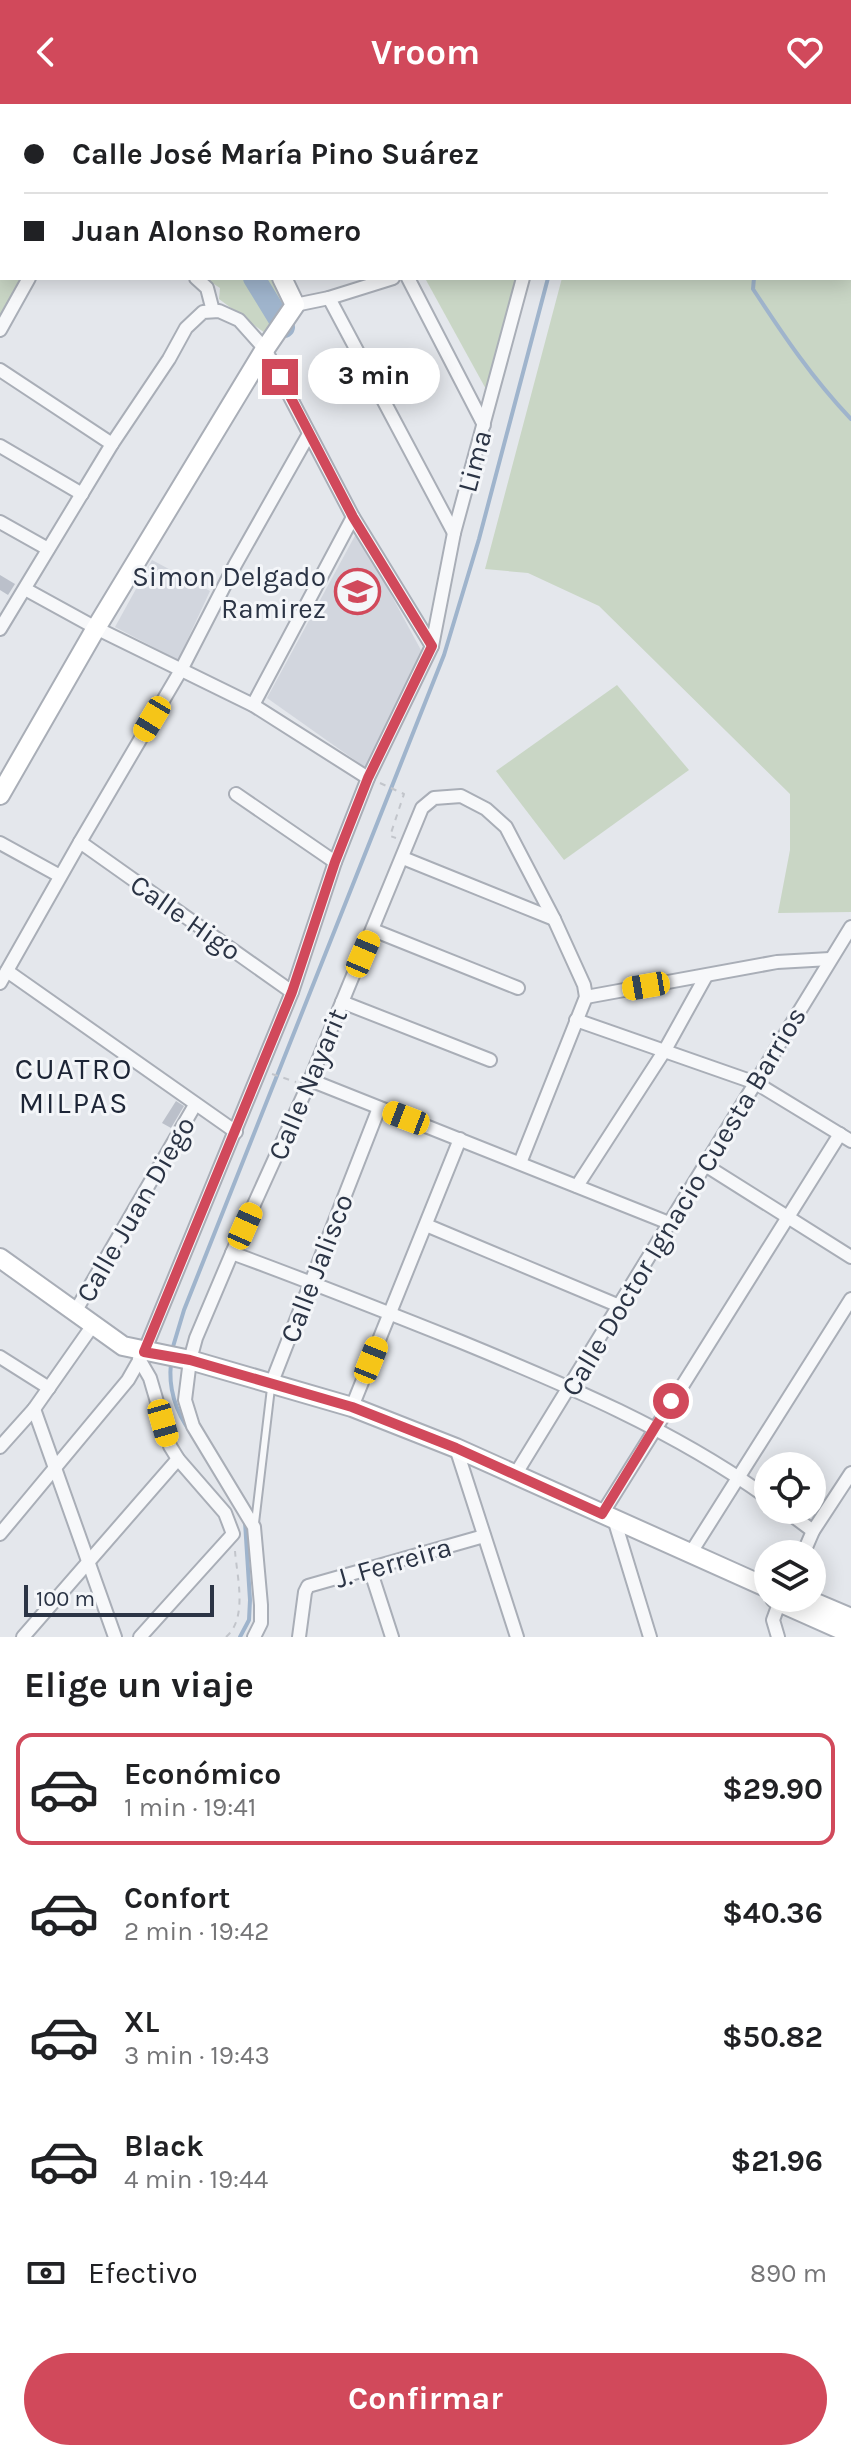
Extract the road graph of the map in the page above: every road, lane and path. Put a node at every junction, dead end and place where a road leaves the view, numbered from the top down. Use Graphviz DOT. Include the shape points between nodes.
graph roads {
  1 [pos="28,280"];
  2 [pos="198,280"];
  3 [pos="283,280"];
  4 [pos="387,280"];
  5 [pos="409,280"];
  6 [pos="522,280"];
  7 [pos="329,298"];
  8 [pos="295,305"];
  9 [pos="213,311"];
  10 [pos="0,330"];
  11 [pos="265,349"];
  12 [pos="0,370"];
  13 [pos="484,425"];
  14 [pos="309,434"];
  15 [pos="112,444"];
  16 [pos="0,446"];
  17 [pos="82,494"];
  18 [pos="353,517"];
  19 [pos="0,522"];
  20 [pos="454,533"];
  21 [pos="48,549"];
  22 [pos="25,589"];
  23 [pos="0,601"];
  24 [pos="13,608"];
  25 [pos="96,628"];
  26 [pos="0,629"];
  27 [pos="432,646"];
  28 [pos="181,670"];
  29 [pos="253,705"];
  30 [pos="368,778"];
  31 [pos="236,794"];
  32 [pos="0,795"];
  33 [pos="80,842"];
  34 [pos="0,843"];
  35 [pos="408,843"];
  36 [pos="403,858"];
  37 [pos="335,862"];
  38 [pos="60,876"];
  39 [pos="554,919"];
  40 [pos="851,927"];
  41 [pos="373,930"];
  42 [pos="830,959"];
  43 [pos="7,971"];
  44 [pos="706,976"];
  45 [pos="0,983"];
  46 [pos="518,988"];
  47 [pos="292,992"];
  48 [pos="586,997"];
  49 [pos="342,1002"];
  50 [pos="576,1020"];
  51 [pos="665,1050"];
  52 [pos="490,1060"];
  53 [pos="260,1070"];
  54 [pos="309,1083"];
  55 [pos="756,1083"];
  56 [pos="195,1105"];
  57 [pos="379,1108"];
  58 [pos="236,1132"];
  59 [pos="846,1138"];
  60 [pos="460,1139"];
  61 [pos="520,1163"];
  62 [pos="705,1165"];
  63 [pos="577,1186"];
  64 [pos="787,1217"];
  65 [pos="669,1223"];
  66 [pos="426,1225"];
  67 [pos="232,1253"];
  68 [pos="851,1257"];
  69 [pos="0,1258"];
  70 [pos="310,1282"];
  71 [pos="851,1299"];
  72 [pos="617,1305"];
  73 [pos="75,1312"];
  74 [pos="390,1314"];
  75 [pos="93,1325"];
  76 [pos="147,1355"];
  77 [pos="0,1357"];
  78 [pos="187,1359"];
  79 [pos="272,1382"];
  80 [pos="49,1388"];
  81 [pos="569,1388"];
  82 [pos="352,1407"];
  83 [pos="34,1409"];
  84 [pos="655,1428"];
  85 [pos="0,1447"];
  86 [pos="456,1448"];
  87 [pos="178,1459"];
  88 [pos="55,1467"];
  89 [pos="851,1473"];
  90 [pos="515,1475"];
  91 [pos="738,1477"];
  92 [pos="754,1488"];
  93 [pos="608,1516"];
  94 [pos="804,1524"];
  95 [pos="254,1527"];
  96 [pos="813,1531"];
  97 [pos="0,1534"];
  98 [pos="233,1534"];
  99 [pos="484,1536"];
  100 [pos="809,1540"];
  101 [pos="690,1554"];
  102 [pos="88,1563"];
  103 [pos="370,1569"];
  104 [pos="754,1585"];
  105 [pos="826,1607"];
  106 [pos="773,1612"];
  107 [pos="808,1612"];
  108 [pos="851,1618"];
  109 [pos="851,1634"];
  110 [pos="23,1637"];
  111 [pos="115,1637"];
  112 [pos="140,1637"];
  113 [pos="226,1637"];
  114 [pos="254,1637"];
  115 [pos="299,1637"];
  116 [pos="392,1637"];
  117 [pos="517,1637"];
  118 [pos="650,1637"];
  119 [pos="778,1637"];
  1 -- 10 [label="street"];
  2 -- 9 [label="street" via="207,288"];
  3 -- 8 [label="street"];
  4 -- 7 [label="street"];
  5 -- 13 [label="street"];
  6 -- 13 [label="street, Lima"];
  7 -- 8 [label="street"];
  7 -- 20 [label="street"];
  8 -- 11 [label="street"];
  9 -- 11 [label="street" via="239,320"];
  9 -- 15 [label="street" via="203,312 186,328"];
  11 -- 14 [label="street"];
  11 -- 25 [label="street"];
  12 -- 15 [label="street"];
  13 -- 20 [label="street, Lima"];
  14 -- 18 [label="street"];
  14 -- 28 [label="street"];
  15 -- 17 [label="street"];
  16 -- 17 [label="street"];
  17 -- 21 [label="street"];
  18 -- 27 [label="street"];
  18 -- 29 [label="street"];
  19 -- 21 [label="street"];
  20 -- 27 [label="street, Lima"];
  21 -- 22 [label="street"];
  22 -- 24 [label="street"];
  22 -- 25 [label="street"];
  23 -- 24 [label="street"];
  24 -- 26 [label="street"];
  25 -- 28 [label="street"];
  25 -- 32 [label="street"];
  27 -- 30 [label="street, Lima"];
  28 -- 29 [label="street"];
  28 -- 33 [label="street"];
  29 -- 30 [label="street"];
  30 -- 35 [label="path" via="404,794 390,836"];
  30 -- 37 [label="street, Lima"];
  31 -- 37 [label="street"];
  33 -- 38 [label="street"];
  33 -- 47 [label="street, Calle Higo"];
  34 -- 38 [label="street"];
  35 -- 36 [label="street, Calle Nayarit"];
  35 -- 39 [label="street, Calle Nayarit" via="422,808 434,798 461,796 486,809 506,827"];
  36 -- 39 [label="street"];
  36 -- 41 [label="street, Calle Nayarit"];
  37 -- 47 [label="street, Lima"];
  38 -- 43 [label="street"];
  39 -- 48 [label="street"];
  40 -- 42 [label="street, Calle Doctor Ignacio Cuesta Barrios"];
  41 -- 46 [label="street"];
  41 -- 49 [label="street, Calle Nayarit"];
  42 -- 44 [label="street" via="777,962"];
  42 -- 55 [label="street, Calle Doctor Ignacio Cuesta Barrios"];
  43 -- 45 [label="street"];
  43 -- 56 [label="street"];
  44 -- 48 [label="street"];
  44 -- 51 [label="street"];
  47 -- 53 [label="street, Lima"];
  48 -- 50 [label="street"];
  49 -- 52 [label="street"];
  49 -- 54 [label="street, Calle Nayarit"];
  50 -- 51 [label="street"];
  50 -- 61 [label="street"];
  51 -- 55 [label="street"];
  51 -- 63 [label="street"];
  53 -- 54 [label="path"];
  53 -- 58 [label="street, Lima"];
  54 -- 57 [label="street"];
  54 -- 67 [label="street, Calle Nayarit"];
  55 -- 59 [label="street"];
  55 -- 62 [label="street, Calle Doctor Ignacio Cuesta Barrios"];
  56 -- 58 [label="street"];
  56 -- 73 [label="street, Calle Juan Diego"];
  57 -- 60 [label="street"];
  57 -- 70 [label="street, Calle Jalisco"];
  58 -- 76 [label="street, Lima"];
  59 -- 64 [label="street"];
  60 -- 61 [label="street"];
  60 -- 66 [label="street"];
  61 -- 63 [label="street"];
  62 -- 64 [label="street"];
  62 -- 65 [label="street, Calle Doctor Ignacio Cuesta Barrios"];
  63 -- 65 [label="street"];
  64 -- 68 [label="street"];
  64 -- 84 [label="street"];
  65 -- 72 [label="street, Calle Doctor Ignacio Cuesta Barrios"];
  66 -- 72 [label="street"];
  66 -- 74 [label="street"];
  67 -- 70 [label="street"];
  67 -- 78 [label="street, Calle Nayarit"];
  69 -- 73 [label="street"];
  70 -- 74 [label="street"];
  70 -- 79 [label="street, Calle Jalisco"];
  71 -- 91 [label="street"];
  72 -- 81 [label="street, Calle Doctor Ignacio Cuesta Barrios"];
  73 -- 75 [label="street"];
  74 -- 81 [label="street"];
  74 -- 82 [label="street"];
  75 -- 76 [label="street"];
  75 -- 80 [label="street, Calle Juan Diego"];
  76 -- 78 [label="street"];
  76 -- 87 [label="street"];
  76 -- 88 [label="street, Lima"];
  77 -- 80 [label="street"];
  78 -- 79 [label="street"];
  78 -- 95 [label="street, Calle Nayarit" via="185,1400 190,1418"];
  79 -- 82 [label="street"];
  79 -- 95 [label="lane, Calle Jalisco"];
  80 -- 83 [label="street, Calle Juan Diego"];
  81 -- 84 [label="street"];
  81 -- 90 [label="street, Calle Doctor Ignacio Cuesta Barrios"];
  82 -- 86 [label="street"];
  83 -- 85 [label="street, Calle Juan Diego"];
  83 -- 88 [label="street"];
  84 -- 91 [label="street"];
  84 -- 93 [label="street"];
  86 -- 90 [label="street"];
  86 -- 99 [label="street"];
  87 -- 98 [label="street" via="225,1513"];
  87 -- 102 [label="street"];
  88 -- 97 [label="street, Lima"];
  88 -- 102 [label="street"];
  89 -- 96 [label="street"];
  90 -- 93 [label="street"];
  91 -- 92 [label="street"];
  91 -- 101 [label="street"];
  93 -- 101 [label="street"];
  93 -- 118 [label="street"];
  94 -- 96 [label="street"];
  95 -- 114 [label="street" via="261,1605"];
  96 -- 100 [label="street"];
  98 -- 112 [label="street"];
  98 -- 113 [label="path" via="239,1608"];
  99 -- 103 [label="street, J. Ferreira"];
  99 -- 117 [label="street"];
  101 -- 104 [label="street"];
  102 -- 110 [label="street"];
  102 -- 111 [label="street"];
  103 -- 115 [label="street, J. Ferreira" via="308,1586"];
  103 -- 116 [label="street"];
  105 -- 108 [label="street"];
  106 -- 119 [label="street"];
  107 -- 109 [label="street"];
}
